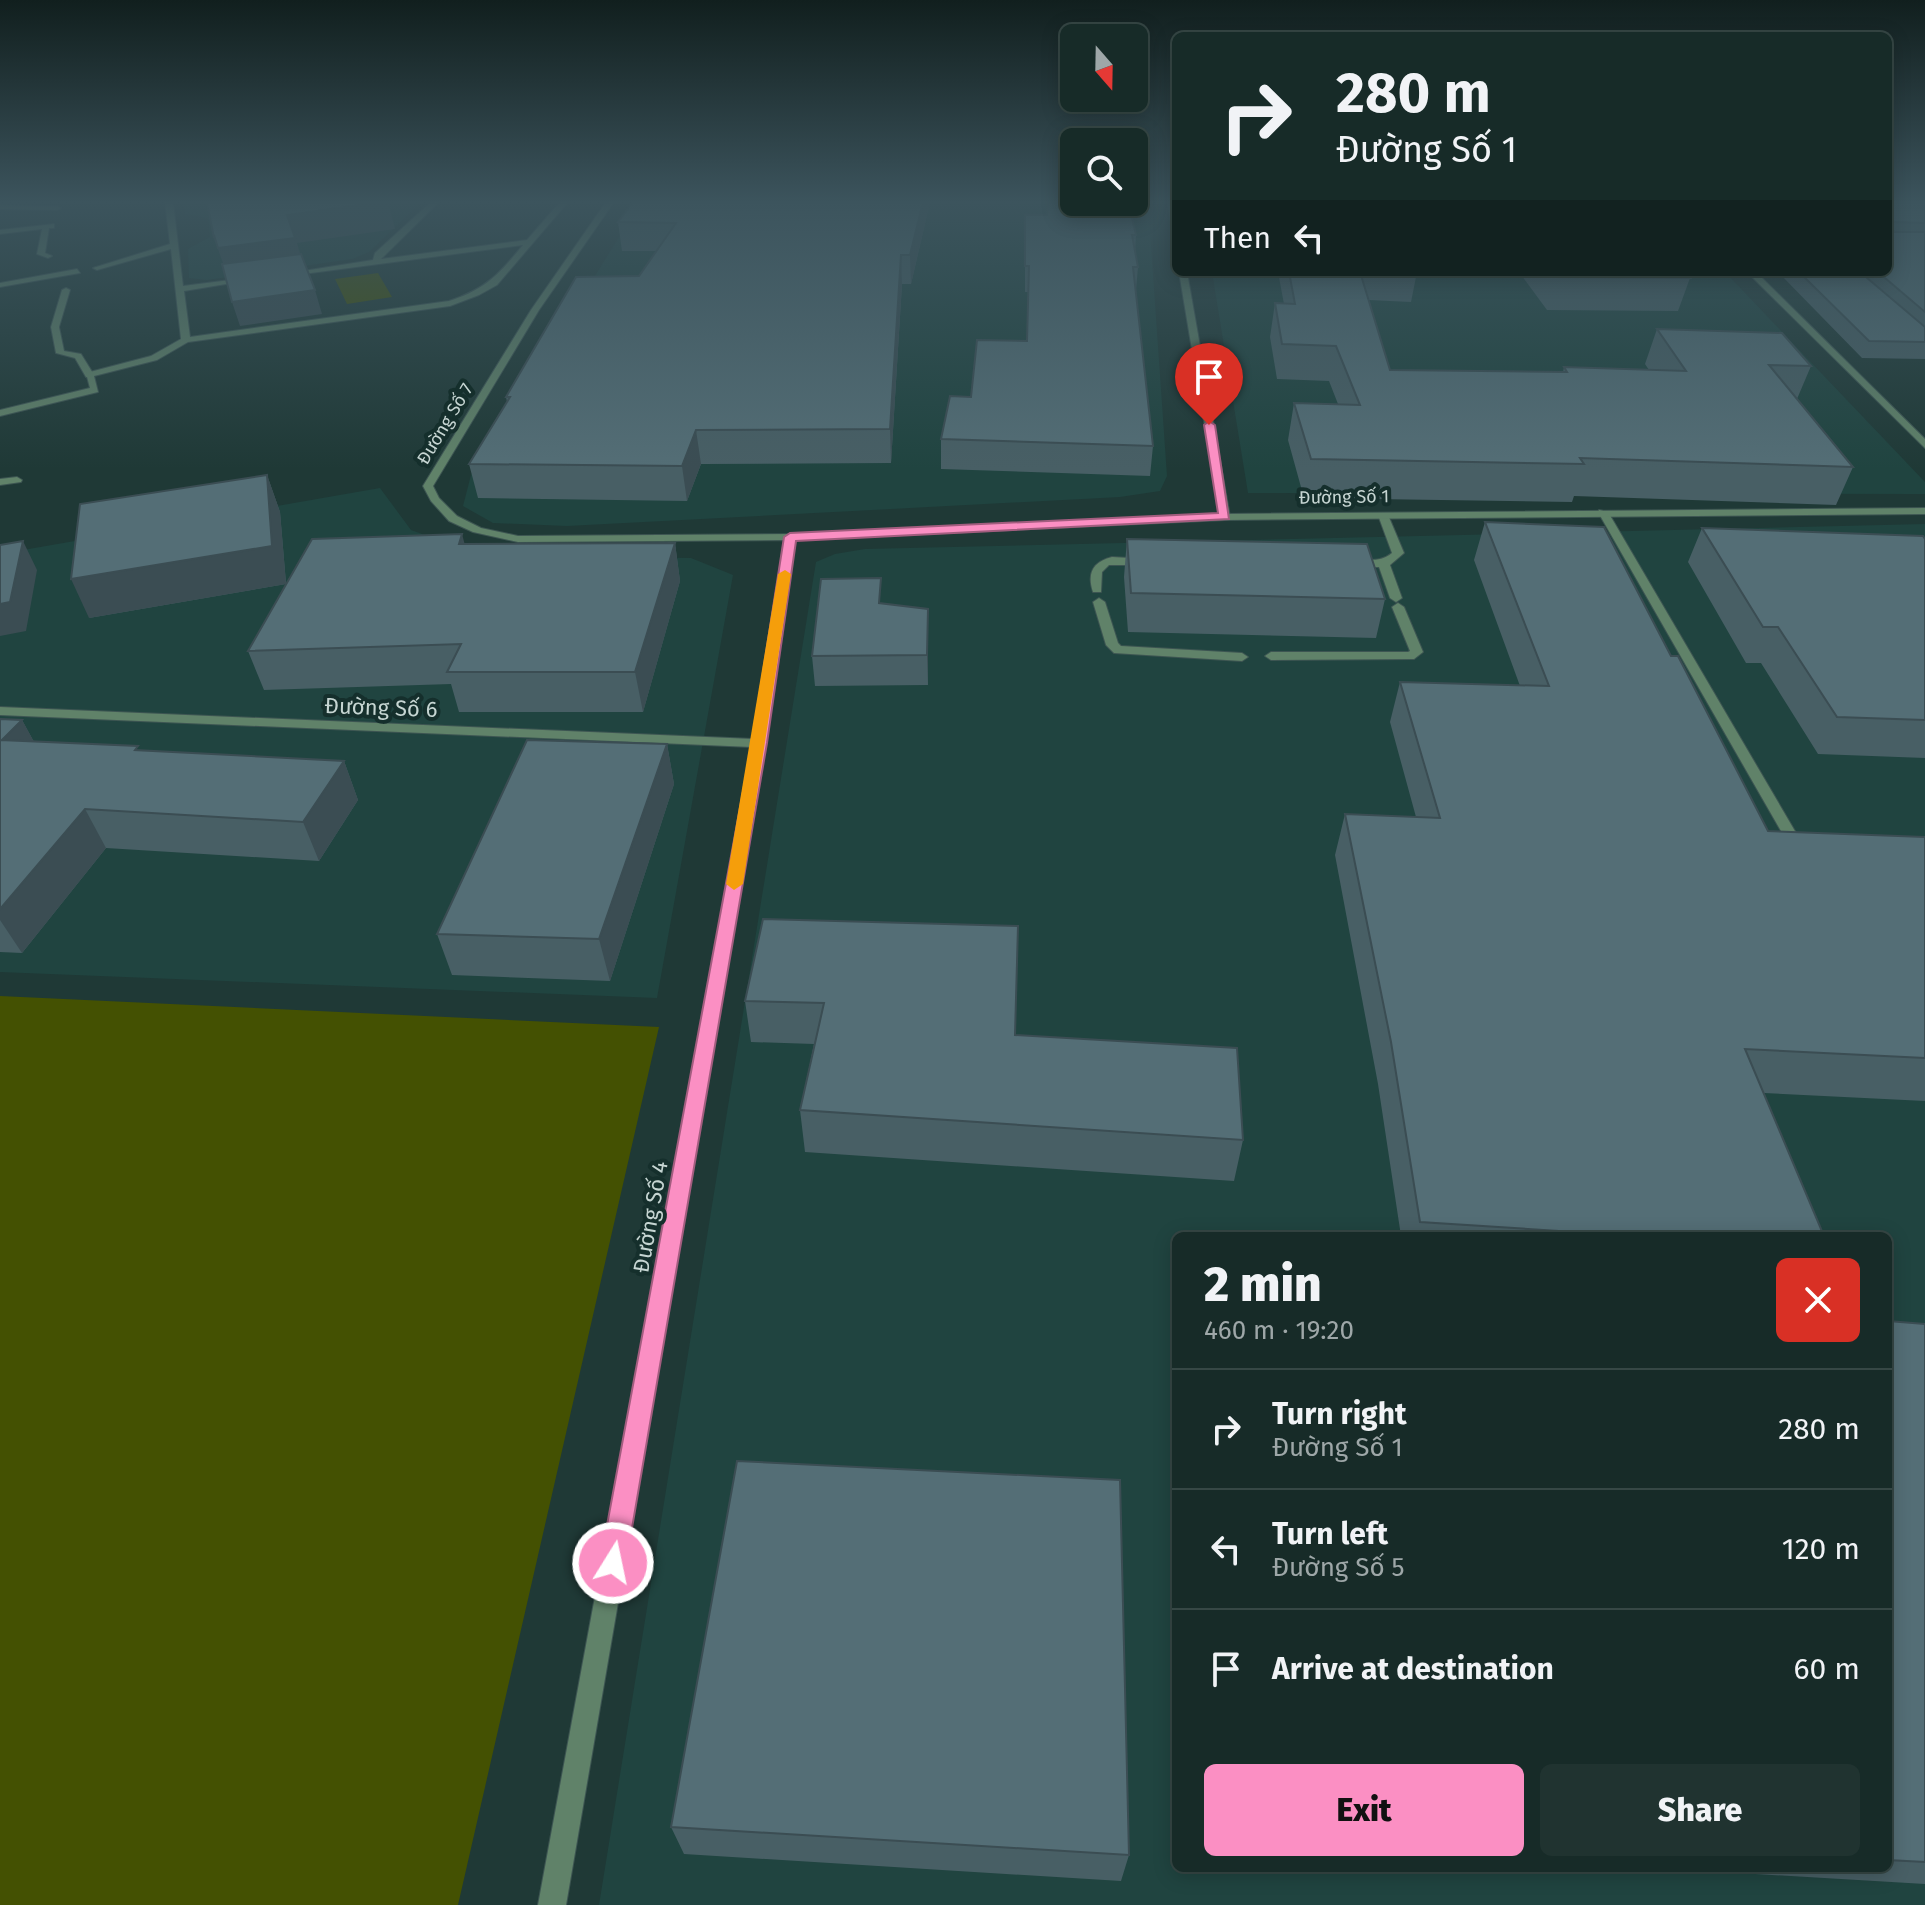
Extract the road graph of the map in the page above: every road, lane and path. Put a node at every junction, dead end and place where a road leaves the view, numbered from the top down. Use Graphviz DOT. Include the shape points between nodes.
graph roads {
  1 [pos="66,290"];
  2 [pos="180,291"];
  3 [pos="483,291"];
  4 [pos="548,291"];
  5 [pos="1186,291"];
  6 [pos="1770,291"];
  7 [pos="186,340"];
  8 [pos="89,375"];
  9 [pos="0,413"];
  10 [pos="1925,445"];
  11 [pos="17,480"];
  12 [pos="0,482"];
  13 [pos="1925,511"];
  14 [pos="1603,512"];
  15 [pos="1383,515"];
  16 [pos="1225,517"];
  17 [pos="790,537"];
  18 [pos="764,538"];
  19 [pos="1155,562"];
  20 [pos="1338,564"];
  21 [pos="1384,565"];
  22 [pos="1271,656"];
  23 [pos="1242,657"];
  24 [pos="0,711"];
  25 [pos="759,743"];
  26 [pos="1792,838"];
  27 [pos="552,1905"];
  1 -- 8 [label="street" via="55,327 60,353 78,356"];
  2 -- 7 [label="street"];
  3 -- 7 [label="street" via="450,303"];
  4 -- 18 [label="street, Đường Số 7" via="428,486 434,502 461,524 518,539"];
  5 -- 16 [label="street"];
  6 -- 10 [label="street"];
  7 -- 8 [label="street" via="154,358"];
  8 -- 9 [label="street" via="95,390"];
  11 -- 12 [label="street"];
  13 -- 14 [label="street, Đường Số 1"];
  14 -- 15 [label="street, Đường Số 1"];
  14 -- 26 [label="street"];
  15 -- 16 [label="street, Đường Số 1"];
  15 -- 21 [label="street" via="1398,553"];
  16 -- 17 [label="street, Đường Số 1"];
  17 -- 18 [label="street, Đường Số 1"];
  17 -- 25 [label="street, Đường Số 4"];
  19 -- 23 [label="street" via="1109,561 1097,570 1098,596 1112,645 1118,650"];
  20 -- 21 [label="street"];
  21 -- 22 [label="street" via="1417,652"];
  24 -- 25 [label="street, Đường Số 6"];
  25 -- 27 [label="street, Đường Số 4"];
}
